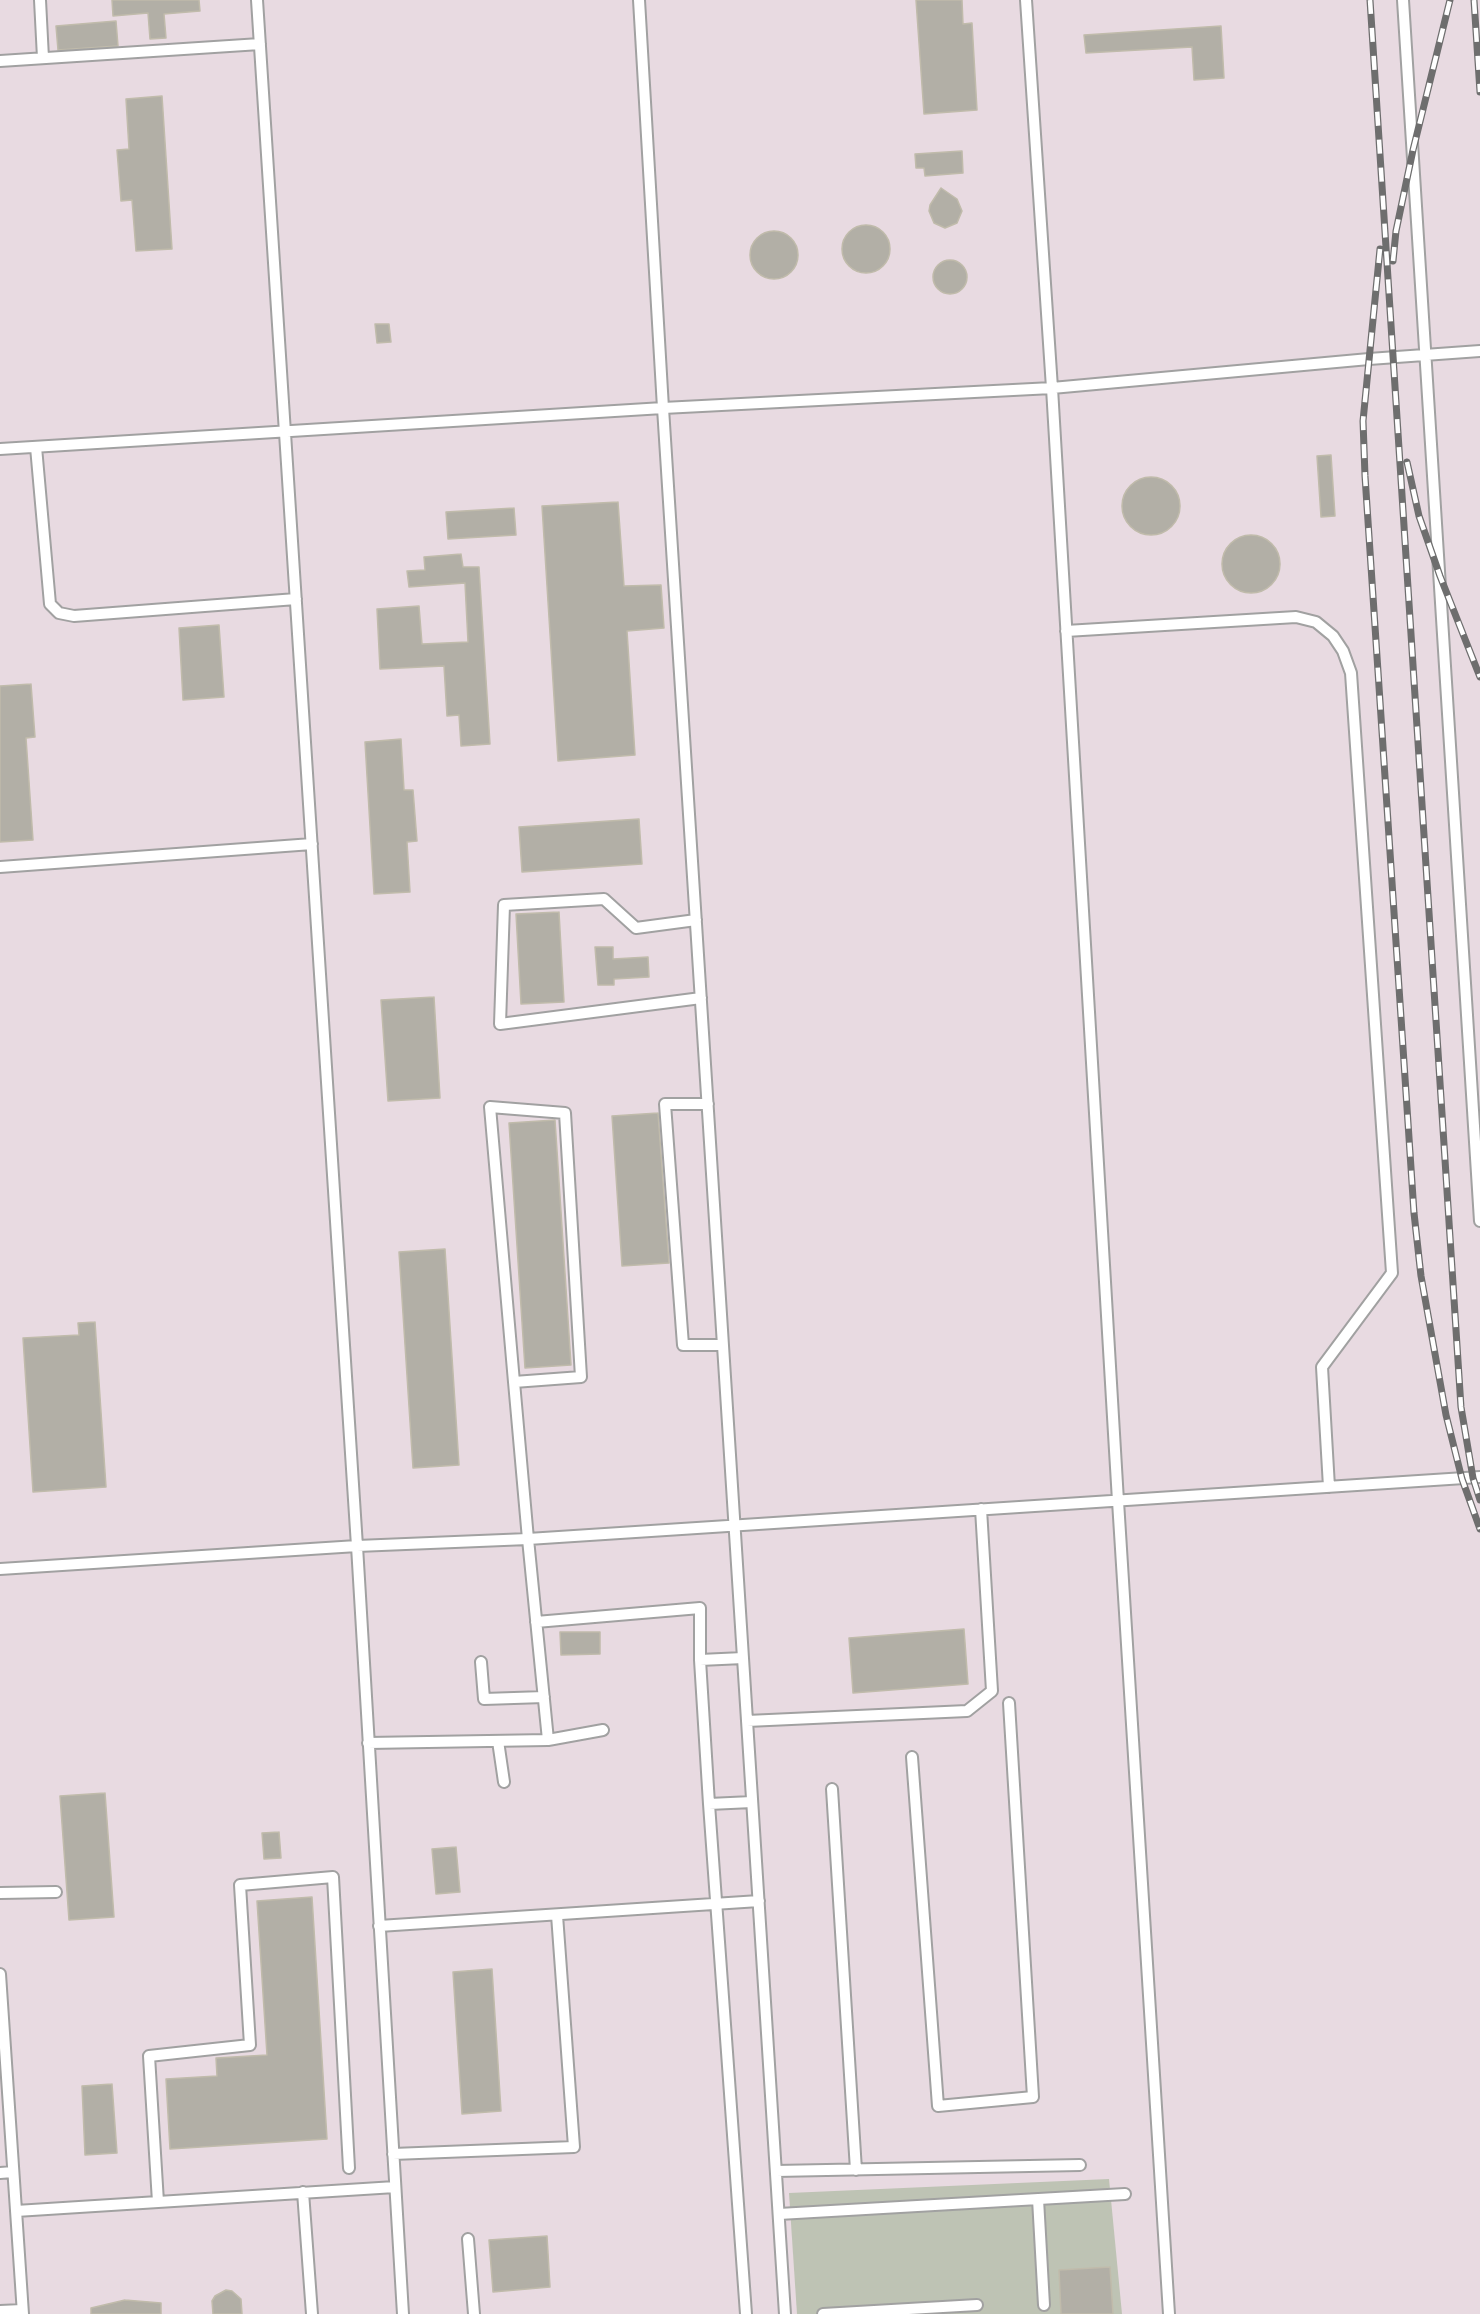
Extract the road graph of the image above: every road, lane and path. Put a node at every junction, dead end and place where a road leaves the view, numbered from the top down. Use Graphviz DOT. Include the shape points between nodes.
graph roads {
  1 [pos="40,0"];
  2 [pos="257,0"];
  3 [pos="639,0"];
  4 [pos="1026,0"];
  5 [pos="1403,0"];
  6 [pos="260,44"];
  7 [pos="43,58"];
  8 [pos="0,61"];
  9 [pos="1480,351"];
  10 [pos="1424,356"];
  11 [pos="1052,388"];
  12 [pos="663,408"];
  13 [pos="285,431"];
  14 [pos="36,447"];
  15 [pos="0,449"];
  16 [pos="296,599"];
  17 [pos="1066,631"];
  18 [pos="312,844"];
  19 [pos="0,867"];
  20 [pos="696,920"];
  21 [pos="701,999"];
  22 [pos="708,1104"];
  23 [pos="1480,1221"];
  24 [pos="723,1345"];
  25 [pos="514,1382"];
  26 [pos="1480,1478"];
  27 [pos="1329,1487"];
  28 [pos="1118,1501"];
  29 [pos="981,1509"];
  30 [pos="735,1525"];
  31 [pos="528,1539"];
  32 [pos="357,1546"];
  33 [pos="0,1569"];
  34 [pos="536,1622"];
  35 [pos="743,1658"];
  36 [pos="700,1660"];
  37 [pos="481,1662"];
  38 [pos="544,1697"];
  39 [pos="1009,1704"];
  40 [pos="747,1721"];
  41 [pos="603,1730"];
  42 [pos="548,1740"];
  43 [pos="498,1741"];
  44 [pos="369,1743"];
  45 [pos="912,1757"];
  46 [pos="504,1782"];
  47 [pos="832,1789"];
  48 [pos="753,1802"];
  49 [pos="709,1804"];
  50 [pos="56,1892"];
  51 [pos="0,1893"];
  52 [pos="759,1901"];
  53 [pos="716,1904"];
  54 [pos="557,1915"];
  55 [pos="379,1926"];
  56 [pos="0,1974"];
  57 [pos="393,2154"];
  58 [pos="1080,2165"];
  59 [pos="349,2168"];
  60 [pos="856,2170"];
  61 [pos="776,2171"];
  62 [pos="13,2172"];
  63 [pos="0,2173"];
  64 [pos="395,2187"];
  65 [pos="303,2192"];
  66 [pos="1125,2194"];
  67 [pos="1038,2199"];
  68 [pos="158,2202"];
  69 [pos="16,2211"];
  70 [pos="779,2214"];
  71 [pos="468,2239"];
  72 [pos="977,2305"];
  73 [pos="1044,2305"];
  74 [pos="0,2311"];
  75 [pos="22,2312"];
  76 [pos="312,2314"];
  77 [pos="404,2314"];
  78 [pos="474,2314"];
  79 [pos="746,2314"];
  80 [pos="785,2314"];
  81 [pos="823,2314"];
  82 [pos="1169,2314"];
  1 -- 7 [label="lane"];
  2 -- 6 [label="lane"];
  3 -- 12 [label="lane"];
  4 -- 11 [label="lane"];
  5 -- 10 [label="lane"];
  6 -- 7 [label="lane"];
  6 -- 13 [label="lane"];
  7 -- 8 [label="lane"];
  9 -- 10 [label="lane"];
  10 -- 11 [label="lane"];
  10 -- 23 [label="lane"];
  11 -- 12 [label="lane"];
  11 -- 17 [label="lane"];
  12 -- 13 [label="lane"];
  12 -- 20 [label="lane"];
  13 -- 14 [label="lane"];
  13 -- 16 [label="lane"];
  14 -- 15 [label="lane"];
  14 -- 16 [label="lane" via="50,604 59,613 74,616"];
  16 -- 18 [label="lane"];
  17 -- 27 [label="lane" via="1296,617 1316,622 1333,636 1351,673 1392,1273 1322,1366"];
  17 -- 28 [label="lane"];
  18 -- 19 [label="lane"];
  18 -- 32 [label="lane"];
  20 -- 21 [label="lane"];
  20 -- 21 [label="lane" via="636,928 604,899 504,905 500,1024"];
  21 -- 22 [label="lane"];
  22 -- 24 [label="lane"];
  22 -- 24 [label="lane" via="664,1104 683,1345"];
  24 -- 30 [label="lane"];
  25 -- 25 [label="lane" via="491,1118 490,1107 566,1113 581,1377"];
  25 -- 31 [label="lane"];
  26 -- 27 [label="lane"];
  27 -- 28 [label="lane"];
  28 -- 29 [label="lane"];
  28 -- 82 [label="lane"];
  29 -- 30 [label="lane"];
  29 -- 40 [label="lane" via="992,1691 967,1711"];
  30 -- 31 [label="lane"];
  30 -- 35 [label="lane"];
  31 -- 32 [label="lane"];
  31 -- 34 [label="lane"];
  32 -- 33 [label="lane"];
  32 -- 44 [label="lane"];
  34 -- 36 [label="lane" via="700,1608"];
  34 -- 38 [label="lane"];
  35 -- 36 [label="lane"];
  35 -- 40 [label="lane"];
  36 -- 49 [label="lane"];
  37 -- 38 [label="lane" via="484,1699"];
  38 -- 42 [label="lane"];
  39 -- 45 [label="lane" via="1033,2097 938,2106"];
  40 -- 48 [label="lane"];
  41 -- 42 [label="lane"];
  42 -- 43 [label="lane"];
  43 -- 44 [label="lane"];
  43 -- 46 [label="lane"];
  44 -- 55 [label="lane"];
  47 -- 60 [label="lane"];
  48 -- 49 [label="lane"];
  48 -- 52 [label="lane"];
  49 -- 53 [label="lane"];
  50 -- 51 [label="lane"];
  52 -- 53 [label="lane"];
  52 -- 61 [label="lane"];
  53 -- 54 [label="lane"];
  53 -- 79 [label="lane"];
  54 -- 55 [label="lane"];
  54 -- 57 [label="lane" via="573,2147"];
  55 -- 57 [label="lane"];
  56 -- 62 [label="lane"];
  57 -- 64 [label="lane"];
  58 -- 60 [label="lane"];
  59 -- 68 [label="lane" via="333,1877 240,1885 250,2045 149,2056"];
  60 -- 61 [label="lane"];
  61 -- 70 [label="lane"];
  62 -- 63 [label="lane"];
  62 -- 69 [label="lane"];
  64 -- 65 [label="lane"];
  64 -- 77 [label="lane"];
  65 -- 68 [label="lane"];
  65 -- 76 [label="lane"];
  66 -- 67 [label="lane"];
  67 -- 70 [label="lane"];
  67 -- 73 [label="lane"];
  68 -- 69 [label="lane"];
  69 -- 75 [label="lane"];
  70 -- 80 [label="lane"];
  71 -- 78 [label="lane"];
  72 -- 81 [label="lane"];
  74 -- 75 [label="lane"];
}
